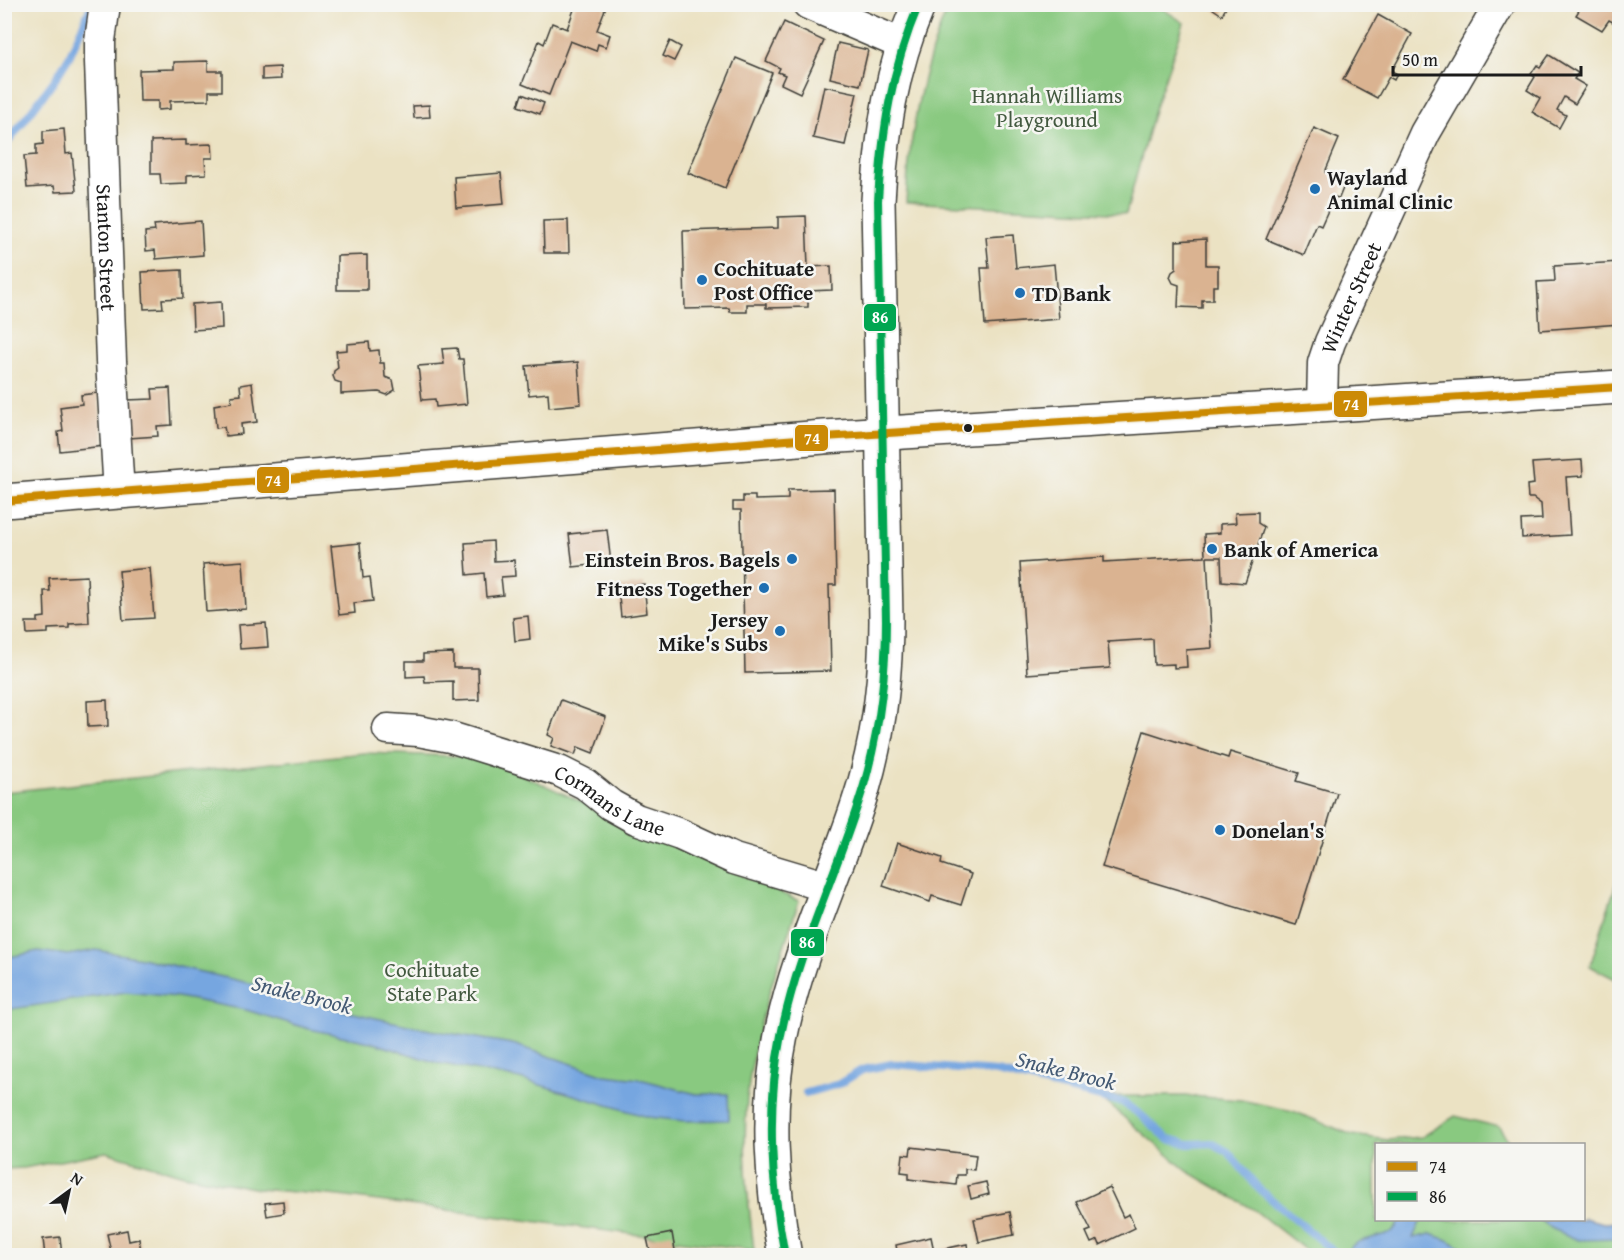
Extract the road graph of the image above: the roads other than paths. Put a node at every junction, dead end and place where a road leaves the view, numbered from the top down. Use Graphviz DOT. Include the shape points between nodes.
graph roads {
  1 [pos="105,4"];
  2 [pos="808,4"];
  3 [pos="918,4"];
  4 [pos="1500,4"];
  5 [pos="904,45"];
  6 [pos="1620,387"];
  7 [pos="1322,406"];
  8 [pos="882,434"];
  9 [pos="119,492"];
  10 [pos="4,501"];
  11 [pos="388,729"];
  12 [pos="828,887"];
  13 [pos="785,1256"];
  1 -- 9 [label="street, Stanton Street" via="100,62"];
  2 -- 5 [label="street"];
  3 -- 5 [label="main road"];
  4 -- 7 [label="street, Winter Street" via="1421,142 1330,342 1323,363"];
  5 -- 8 [label="main road" via="888,105 879,179"];
  6 -- 7 [label="main road"];
  7 -- 8 [label="main road"];
  8 -- 9 [label="main road"];
  8 -- 12 [label="main road" via="886,620 883,684 869,767"];
  9 -- 10 [label="main road"];
  11 -- 12 [label="street, Cormans Lane" via="450,737 559,771 636,819 734,859"];
  12 -- 13 [label="main road" via="786,1013 774,1071 774,1180"];
}
